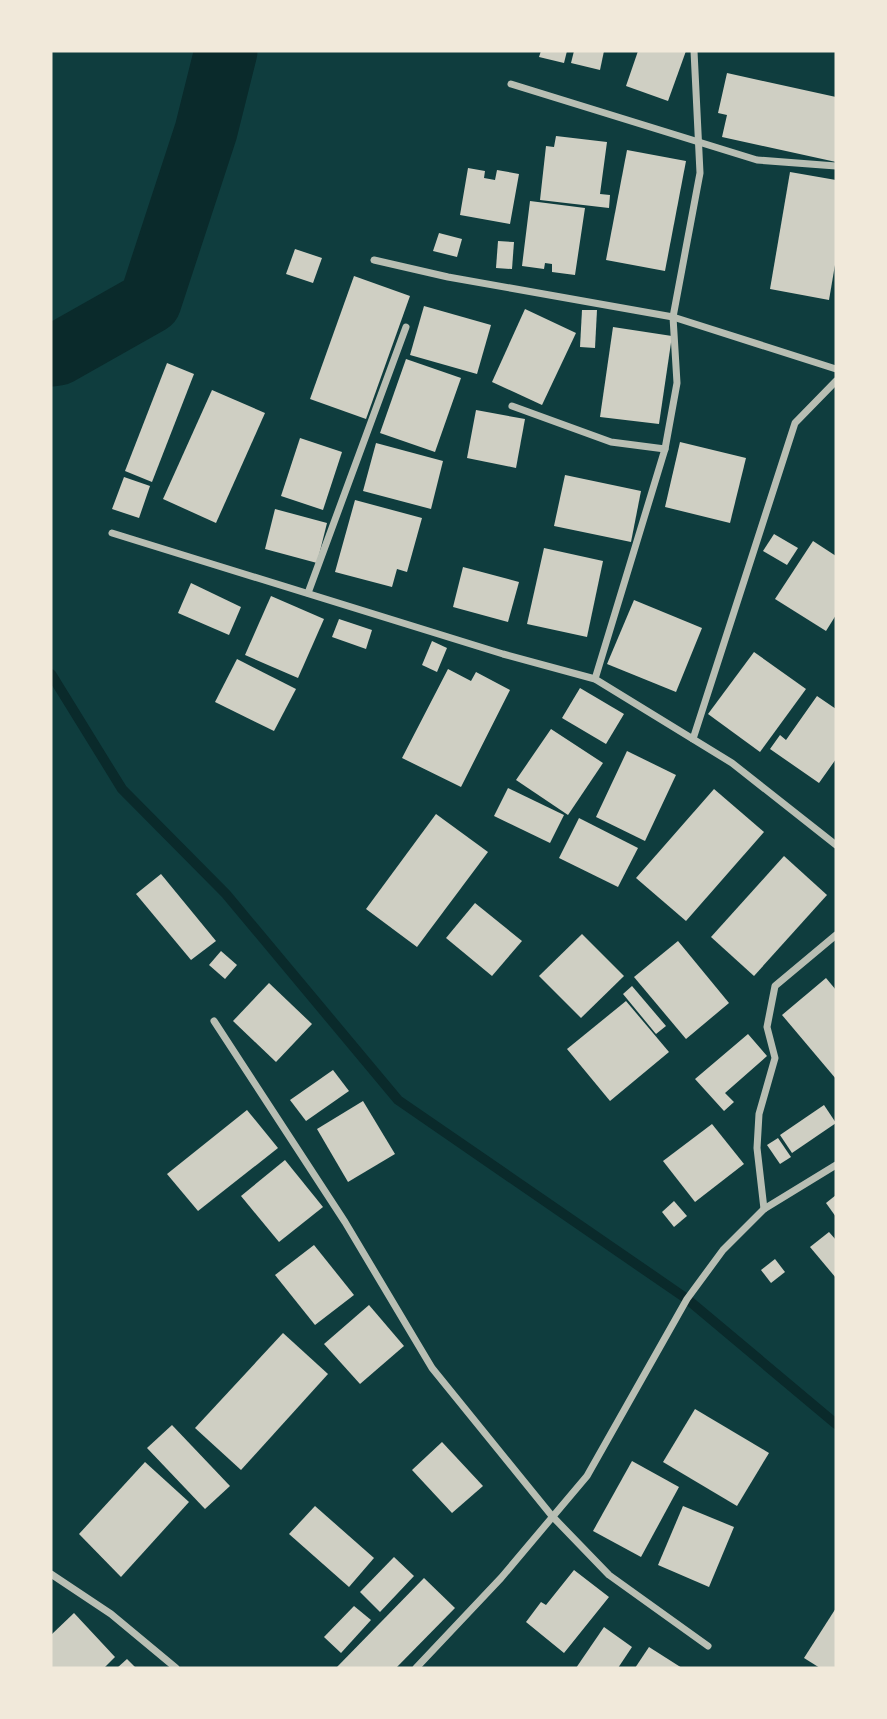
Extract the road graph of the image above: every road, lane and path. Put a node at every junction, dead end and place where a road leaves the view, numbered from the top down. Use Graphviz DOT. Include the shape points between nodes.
graph roads {
  1 [pos="694,51"];
  2 [pos="511,84"];
  3 [pos="697,140"];
  4 [pos="836,166"];
  5 [pos="374,260"];
  6 [pos="673,317"];
  7 [pos="406,327"];
  8 [pos="836,369"];
  9 [pos="836,381"];
  10 [pos="512,406"];
  11 [pos="665,449"];
  12 [pos="113,533"];
  13 [pos="308,593"];
  14 [pos="595,679"];
  15 [pos="693,739"];
  16 [pos="836,845"];
  17 [pos="836,935"];
  18 [pos="214,1021"];
  19 [pos="836,1164"];
  20 [pos="764,1209"];
  21 [pos="552,1516"];
  22 [pos="51,1574"];
  23 [pos="708,1646"];
  24 [pos="176,1668"];
  25 [pos="416,1668"];
  1 -- 3 [label="street"];
  2 -- 3 [label="street"];
  3 -- 4 [label="street" via="757,160"];
  3 -- 6 [label="street" via="699,173"];
  5 -- 6 [label="street"];
  6 -- 8 [label="street"];
  6 -- 11 [label="street" via="677,383"];
  7 -- 13 [label="street"];
  9 -- 15 [label="street" via="795,423"];
  10 -- 11 [label="street" via="611,442"];
  11 -- 14 [label="street"];
  12 -- 13 [label="street"];
  13 -- 14 [label="street"];
  14 -- 15 [label="street"];
  15 -- 16 [label="street" via="732,763"];
  17 -- 20 [label="street" via="775,986 767,1027 775,1058 759,1114 757,1148"];
  18 -- 21 [label="street" via="345,1222 432,1368"];
  19 -- 20 [label="street"];
  20 -- 21 [label="street" via="723,1250 687,1299 587,1476"];
  21 -- 23 [label="street" via="609,1575"];
  21 -- 25 [label="street"];
  22 -- 24 [label="street" via="111,1614"];
}
